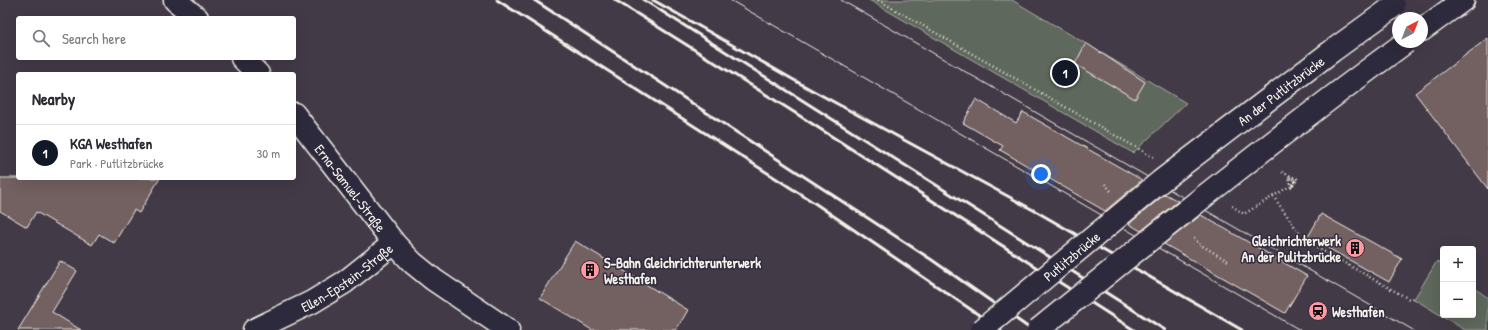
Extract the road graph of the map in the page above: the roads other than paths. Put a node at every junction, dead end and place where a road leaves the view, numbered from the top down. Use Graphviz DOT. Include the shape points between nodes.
graph roads {
  1 [pos="175,0"];
  2 [pos="1402,0"];
  3 [pos="1463,0"];
  4 [pos="195,16"];
  5 [pos="1428,26"];
  6 [pos="1398,48"];
  7 [pos="244,60"];
  8 [pos="256,72"];
  9 [pos="296,117"];
  10 [pos="1161,181"];
  11 [pos="394,243"];
  12 [pos="254,330"];
  13 [pos="508,330"];
  14 [pos="982,330"];
  15 [pos="1038,330"];
  1 -- 4 [label="main road"];
  2 -- 10 [label="main road, An der Putlitzbrücke, bridge"];
  3 -- 5 [label="main road"];
  6 -- 15 [label="main road, bridge" via="1193,204"];
  7 -- 8 [label="main road"];
  9 -- 11 [label="main road, Erna-Samuel-Straße"];
  10 -- 14 [label="main road, Putlitzbrücke, bridge"];
  11 -- 12 [label="main road, Ellen-Epstein-Straße" via="345,282 312,302"];
  11 -- 13 [label="main road, Ellen-Epstein-Straße" via="434,280"];
}
